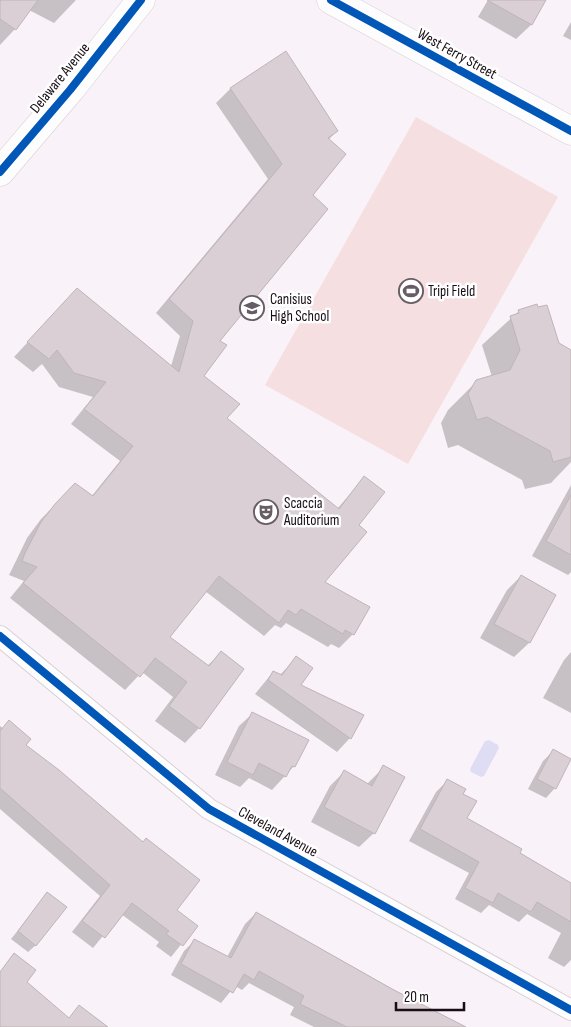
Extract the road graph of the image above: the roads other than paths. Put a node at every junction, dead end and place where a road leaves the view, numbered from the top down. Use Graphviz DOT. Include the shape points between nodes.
graph roads {
  1 [pos="141,0"];
  2 [pos="331,0"];
  3 [pos="571,131"];
  4 [pos="0,172"];
  5 [pos="0,636"];
  6 [pos="571,1010"];
  1 -- 4 [label="street, Delaware Avenue"];
  2 -- 3 [label="street, West Ferry Street"];
  5 -- 6 [label="street, Cleveland Avenue" via="209,809"];
}
